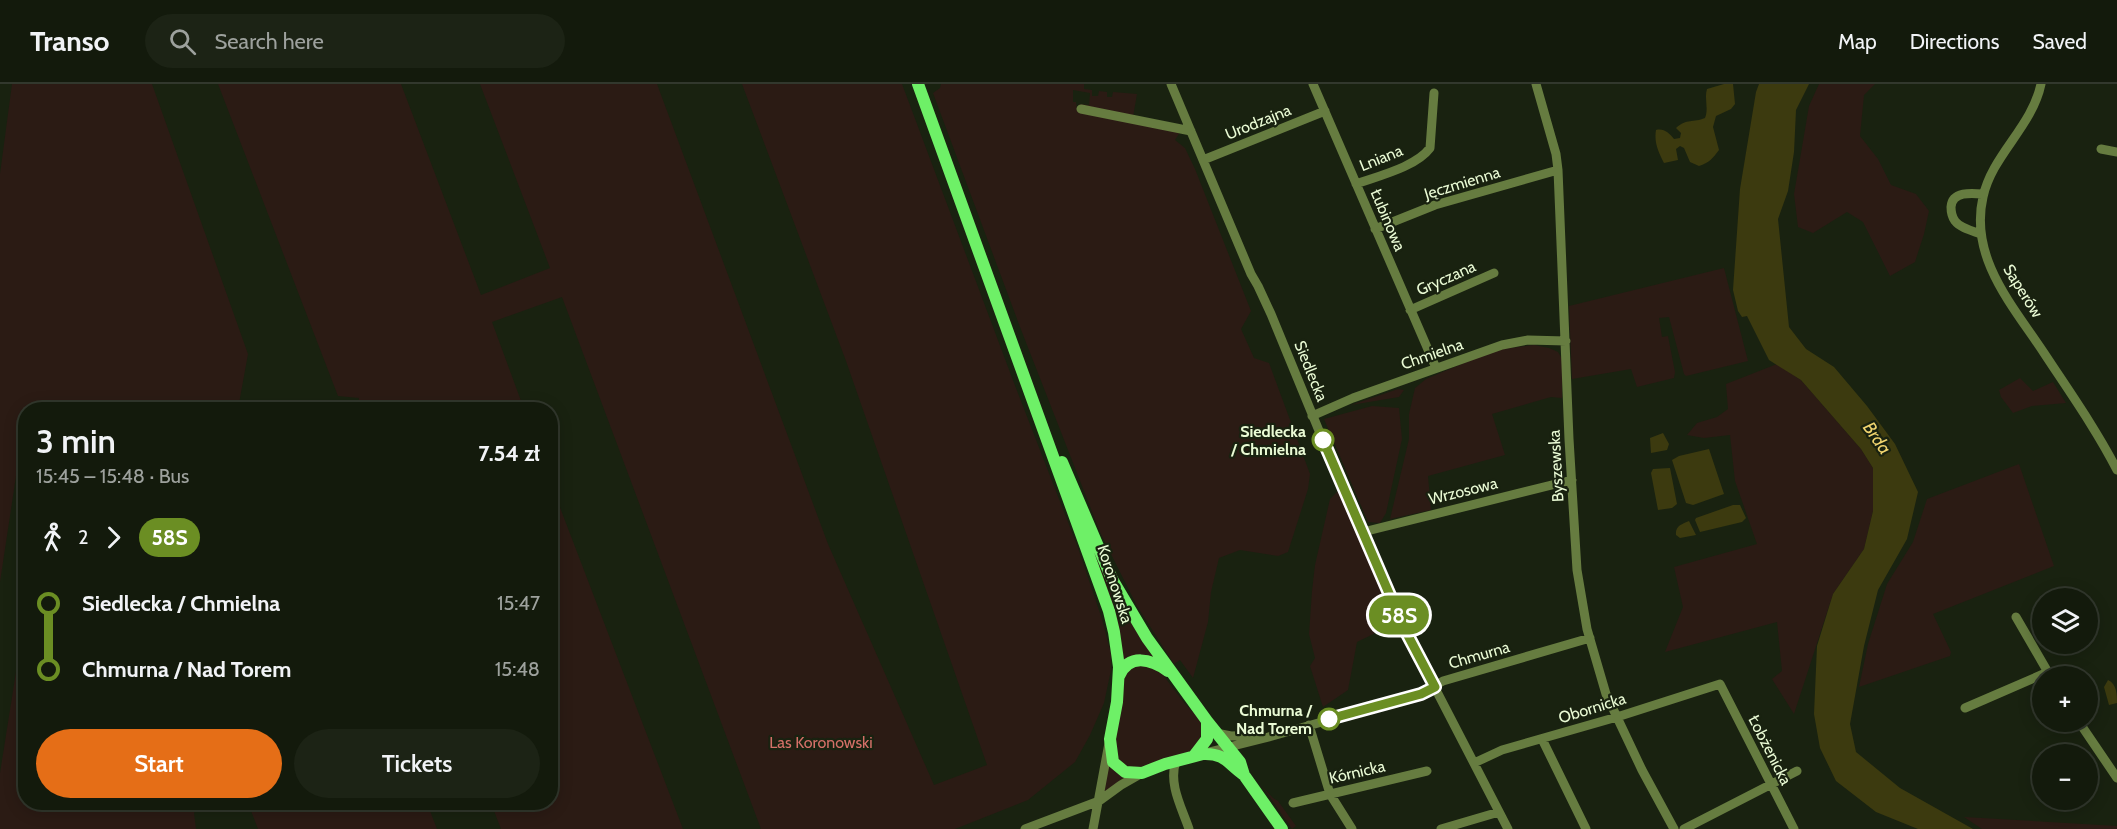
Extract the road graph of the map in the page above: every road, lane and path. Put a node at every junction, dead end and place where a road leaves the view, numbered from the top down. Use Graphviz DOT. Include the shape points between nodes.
graph roads {
  1 [pos="918,84"];
  2 [pos="1171,84"];
  3 [pos="1313,84"];
  4 [pos="1536,84"];
  5 [pos="2041,84"];
  6 [pos="1434,93"];
  7 [pos="1081,109"];
  8 [pos="1325,111"];
  9 [pos="1191,131"];
  10 [pos="2101,149"];
  11 [pos="2117,152"];
  12 [pos="1203,160"];
  13 [pos="1558,170"];
  14 [pos="1356,184"];
  15 [pos="1983,194"];
  16 [pos="1375,229"];
  17 [pos="1981,234"];
  18 [pos="1494,273"];
  19 [pos="1410,310"];
  20 [pos="1566,341"];
  21 [pos="1436,368"];
  22 [pos="1028,384"];
  23 [pos="1312,416"];
  24 [pos="2117,470"];
  25 [pos="1572,480"];
  26 [pos="1363,532"];
  27 [pos="2016,617"];
  28 [pos="1590,638"];
  29 [pos="2044,666"];
  30 [pos="1171,673"];
  31 [pos="1119,676"];
  32 [pos="2032,681"];
  33 [pos="1720,684"];
  34 [pos="1435,687"];
  35 [pos="1965,708"];
  36 [pos="1617,717"];
  37 [pos="1207,721"];
  38 [pos="1310,725"];
  39 [pos="1216,732"];
  40 [pos="2086,732"];
  41 [pos="1275,734"];
  42 [pos="1110,739"];
  43 [pos="1542,739"];
  44 [pos="1227,746"];
  45 [pos="1198,755"];
  46 [pos="1176,761"];
  47 [pos="1474,763"];
  48 [pos="1427,771"];
  49 [pos="1797,771"];
  50 [pos="1142,773"];
  51 [pos="1244,776"];
  52 [pos="2117,778"];
  53 [pos="1771,784"];
  54 [pos="1330,794"];
  55 [pos="1099,801"];
  56 [pos="1293,803"];
  57 [pos="1499,812"];
  58 [pos="1024,829"];
  59 [pos="1093,829"];
  60 [pos="1189,829"];
  61 [pos="1282,829"];
  62 [pos="1352,829"];
  63 [pos="1441,829"];
  64 [pos="1508,829"];
  65 [pos="1586,829"];
  66 [pos="1674,829"];
  67 [pos="1684,829"];
  68 [pos="1794,829"];
  1 -- 22 [label="main road, Koronowska"];
  2 -- 9 [label="street, Siedlecka"];
  3 -- 8 [label="street, Łubinowa"];
  4 -- 13 [label="street, Byszewska"];
  5 -- 15 [label="street, Saperów" via="2033,110 1990,176"];
  6 -- 14 [label="street, Lniana" via="1430,148 1425,155"];
  7 -- 9 [label="street"];
  8 -- 12 [label="street, Urodzajna"];
  8 -- 14 [label="street, Łubinowa"];
  9 -- 12 [label="street, Siedlecka"];
  10 -- 11 [label="street"];
  12 -- 23 [label="street, Siedlecka"];
  13 -- 16 [label="street, Jęczmienna" via="1435,205"];
  13 -- 20 [label="street, Byszewska"];
  14 -- 16 [label="street, Łubinowa"];
  15 -- 17 [label="street, Saperów"];
  15 -- 17 [label="street" via="1956,196 1951,203 1955,221"];
  16 -- 19 [label="street, Łubinowa"];
  17 -- 24 [label="street, Saperów" via="1999,287"];
  18 -- 19 [label="street, Gryczana"];
  19 -- 21 [label="street, Łubinowa"];
  20 -- 21 [label="street, Chmielna" via="1518,341"];
  20 -- 25 [label="street, Byszewska"];
  21 -- 23 [label="street, Chmielna"];
  22 -- 30 [label="main road, Koronowska" via="1112,579"];
  22 -- 31 [label="main road, Koronowska" via="1109,611"];
  23 -- 26 [label="street, Siedlecka"];
  25 -- 26 [label="street, Wrzosowa"];
  25 -- 28 [label="street, Byszewska" via="1577,570"];
  26 -- 34 [label="street, Siedlecka" via="1404,628"];
  27 -- 29 [label="street"];
  28 -- 34 [label="street, Chmurna" via="1443,681"];
  28 -- 36 [label="street, Byszewska"];
  30 -- 31 [label="main road" via="1143,660 1128,663"];
  30 -- 37 [label="main road, Koronowska"];
  31 -- 42 [label="main road, Koronowska"];
  32 -- 35 [label="street"];
  33 -- 36 [label="street, Obornicka"];
  33 -- 53 [label="street, Łobżenicka"];
  34 -- 38 [label="street, Chmurna"];
  34 -- 47 [label="street, Siedlecka"];
  36 -- 43 [label="street, Obornicka"];
  36 -- 66 [label="street, Byszewska"];
  37 -- 39 [label="main road, Koronowska"];
  37 -- 45 [label="main road" via="1208,740"];
  38 -- 41 [label="street, Chmurna"];
  38 -- 54 [label="street"];
  39 -- 41 [label="street, Chmurna" via="1242,737"];
  39 -- 44 [label="main road, Koronowska"];
  40 -- 52 [label="street"];
  41 -- 44 [label="street, Chmurna"];
  42 -- 50 [label="main road" via="1117,767 1130,774"];
  42 -- 55 [label="street, Koronowska"];
  43 -- 47 [label="street, Obornicka"];
  43 -- 65 [label="street"];
  44 -- 45 [label="street, Chmurna"];
  44 -- 51 [label="main road, Koronowska" via="1240,762"];
  45 -- 46 [label="main road"];
  45 -- 51 [label="main road" via="1221,756"];
  46 -- 50 [label="main road"];
  46 -- 60 [label="street" via="1175,789"];
  47 -- 57 [label="street, Siedlecka"];
  48 -- 54 [label="street, Kórnicka"];
  49 -- 53 [label="street"];
  50 -- 55 [label="street"];
  51 -- 61 [label="main road"];
  53 -- 67 [label="street"];
  53 -- 68 [label="street, Łobżenicka"];
  54 -- 56 [label="street, Kórnicka"];
  54 -- 62 [label="street"];
  55 -- 58 [label="street"];
  55 -- 59 [label="street, Koronowska"];
  57 -- 63 [label="street"];
  57 -- 64 [label="street, Siedlecka"];
}
